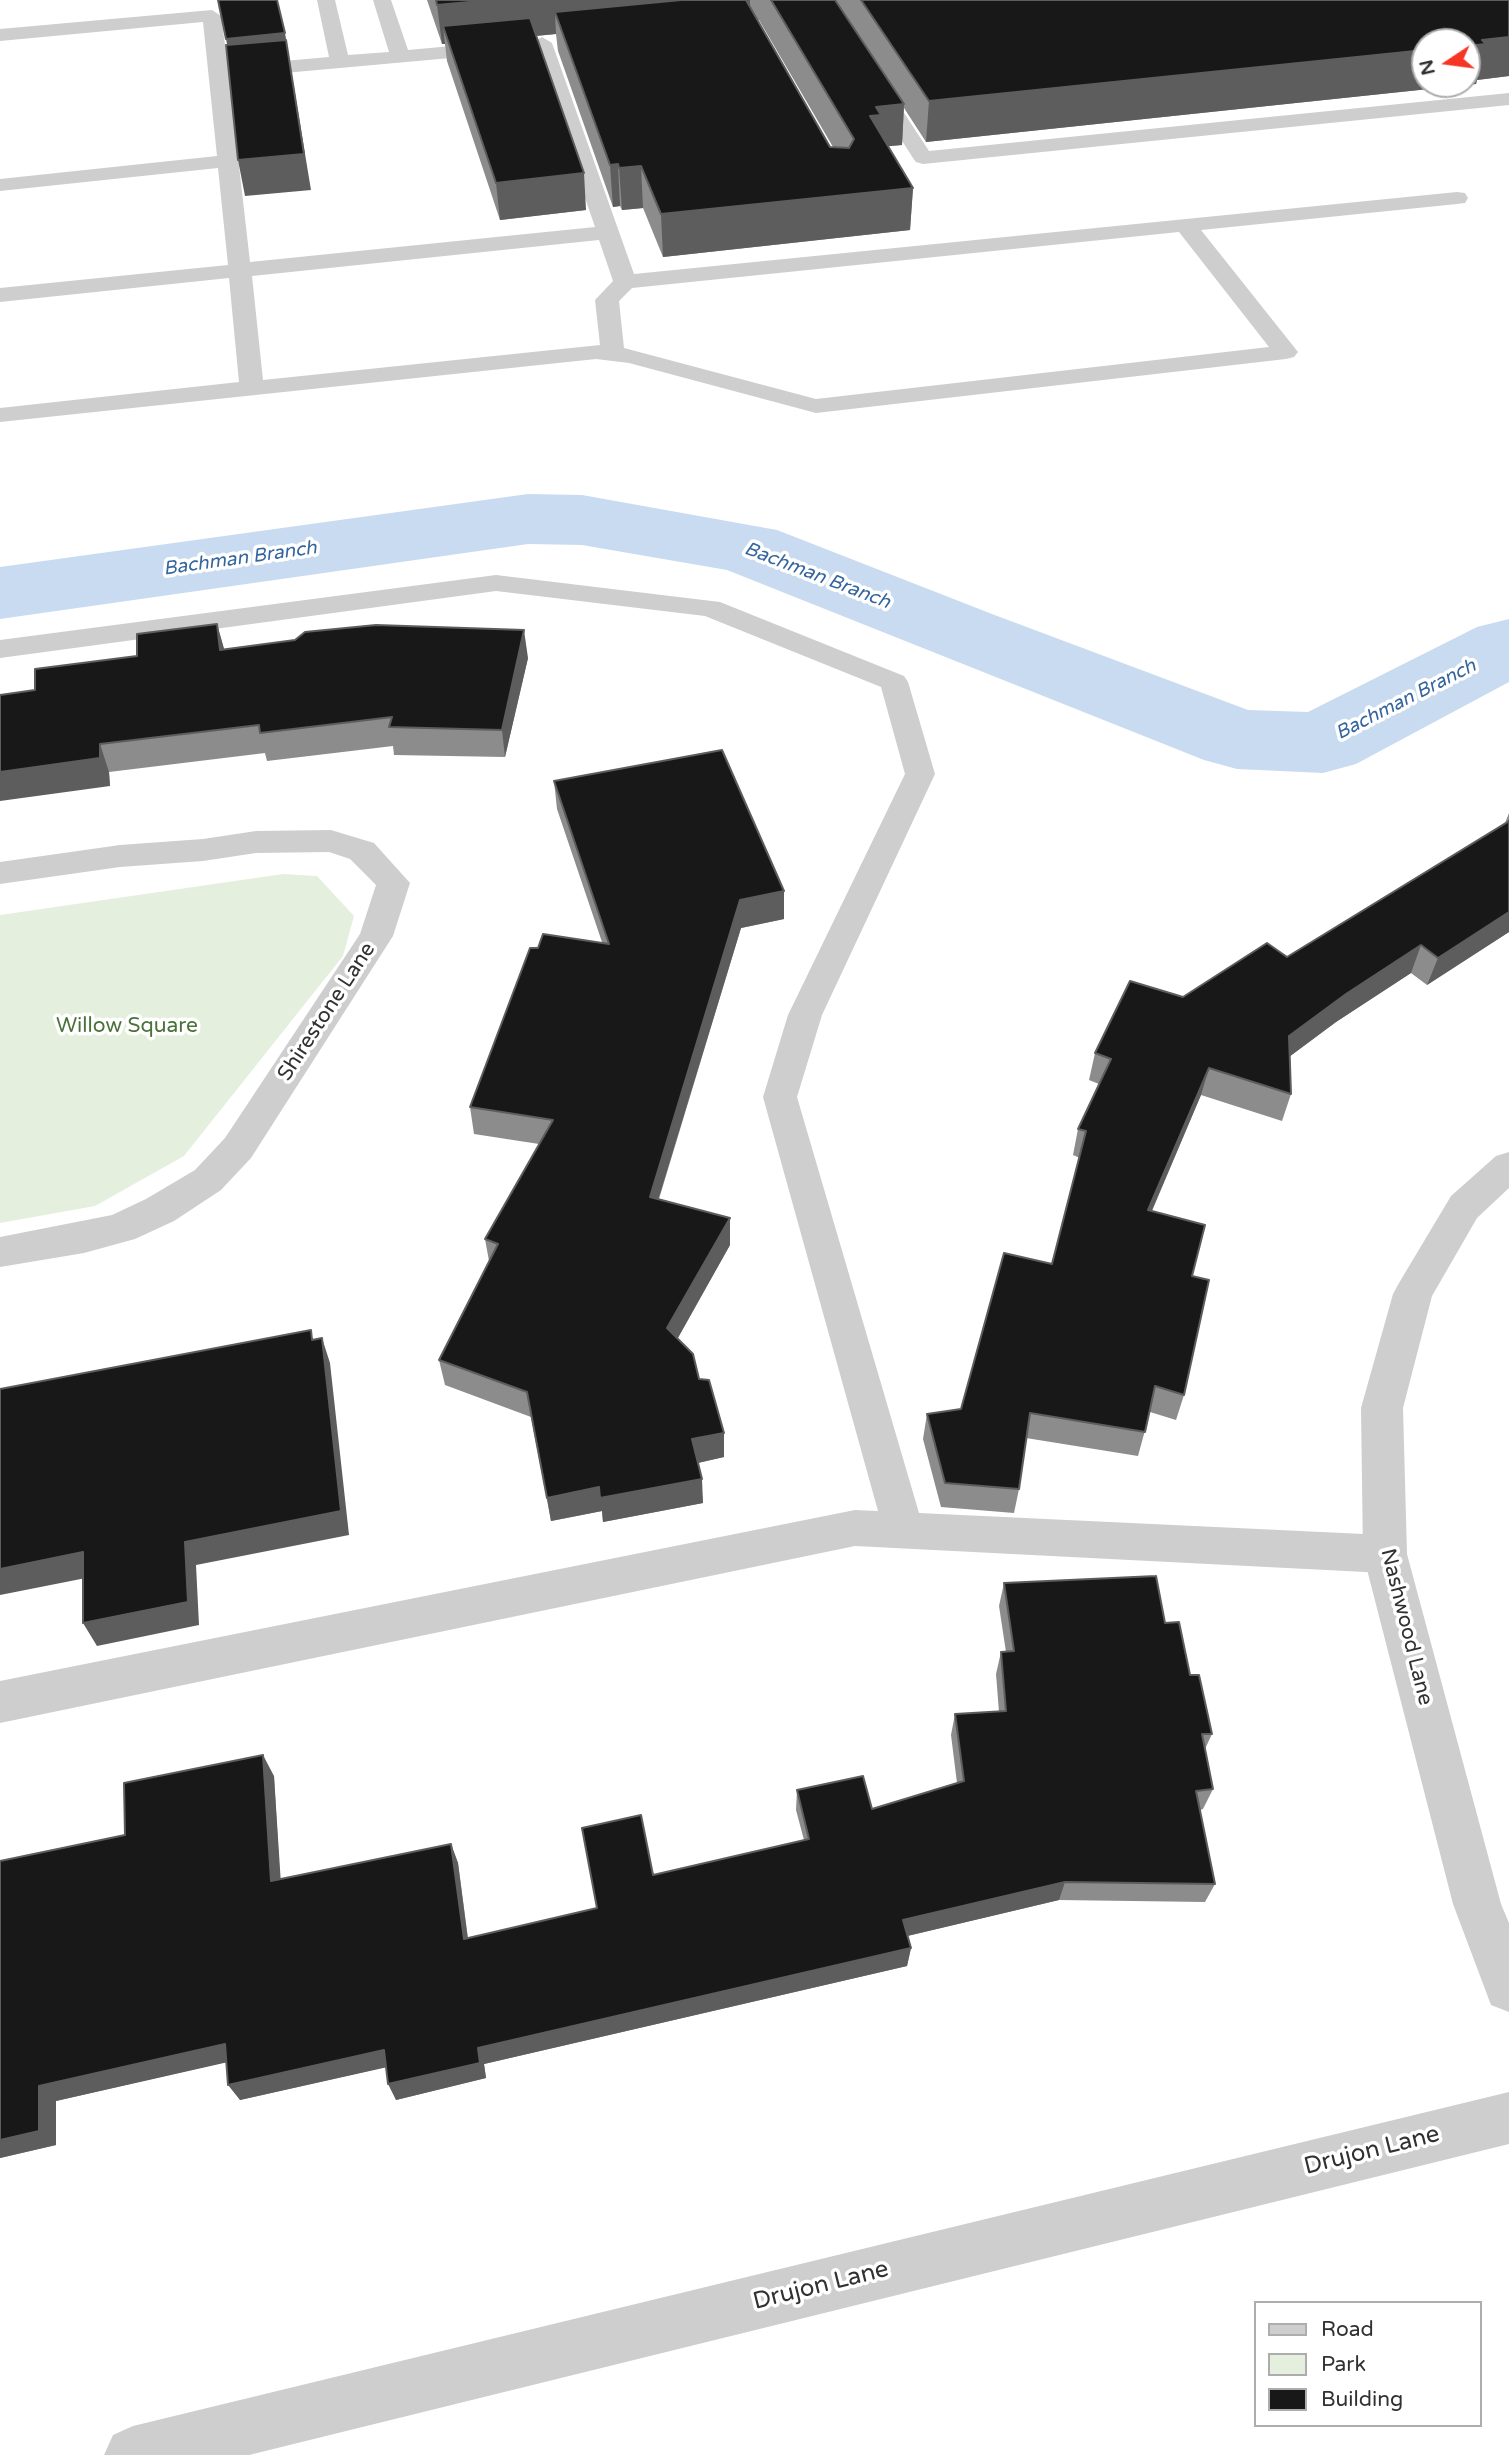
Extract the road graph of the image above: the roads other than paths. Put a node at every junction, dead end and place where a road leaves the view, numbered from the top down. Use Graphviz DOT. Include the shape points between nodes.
graph roads {
  1 [pos="327,0"];
  2 [pos="382,0"];
  3 [pos="821,0"];
  4 [pos="0,35"];
  5 [pos="400,56"];
  6 [pos="340,62"];
  7 [pos="219,73"];
  8 [pos="1509,99"];
  9 [pos="229,161"];
  10 [pos="0,185"];
  11 [pos="1457,198"];
  12 [pos="1185,225"];
  13 [pos="608,232"];
  14 [pos="240,272"];
  15 [pos="625,282"];
  16 [pos="0,295"];
  17 [pos="613,354"];
  18 [pos="252,388"];
  19 [pos="0,415"];
  20 [pos="0,649"];
  21 [pos="0,873"];
  22 [pos="1509,1166"];
  23 [pos="0,1252"];
  24 [pos="904,1531"];
  25 [pos="1385,1554"];
  26 [pos="0,1702"];
  27 [pos="1509,1987"];
  28 [pos="1509,2118"];
  29 [pos="133,2455"];
  1 -- 6 [label="lane"];
  2 -- 5 [label="lane"];
  3 -- 8 [label="lane" via="923,158"];
  4 -- 7 [label="lane" via="212,16"];
  5 -- 6 [label="lane"];
  5 -- 13 [label="lane" via="549,43"];
  6 -- 7 [label="lane"];
  7 -- 9 [label="lane"];
  9 -- 10 [label="lane"];
  9 -- 14 [label="lane"];
  11 -- 12 [label="lane"];
  12 -- 15 [label="lane"];
  12 -- 17 [label="lane" via="1286,352 816,406"];
  13 -- 14 [label="lane"];
  13 -- 15 [label="lane"];
  14 -- 16 [label="lane"];
  14 -- 18 [label="lane"];
  15 -- 17 [label="lane" via="607,300"];
  17 -- 18 [label="lane" via="596,352"];
  18 -- 19 [label="lane"];
  20 -- 24 [label="lane" via="496,583 710,608 894,682 920,774 805,1015 780,1097"];
  21 -- 23 [label="street, Shirestone Lane" via="256,842 331,841 362,852 393,883 376,936 239,1149 208,1180 121,1228"];
  22 -- 25 [label="street, Nashwood Lane" via="1464,1207 1413,1294 1381,1408"];
  24 -- 25 [label="lane"];
  24 -- 26 [label="lane" via="855,1528"];
  25 -- 27 [label="street, Nashwood Lane" via="1477,1904"];
  28 -- 29 [label="street, Drujon Lane"];
}
